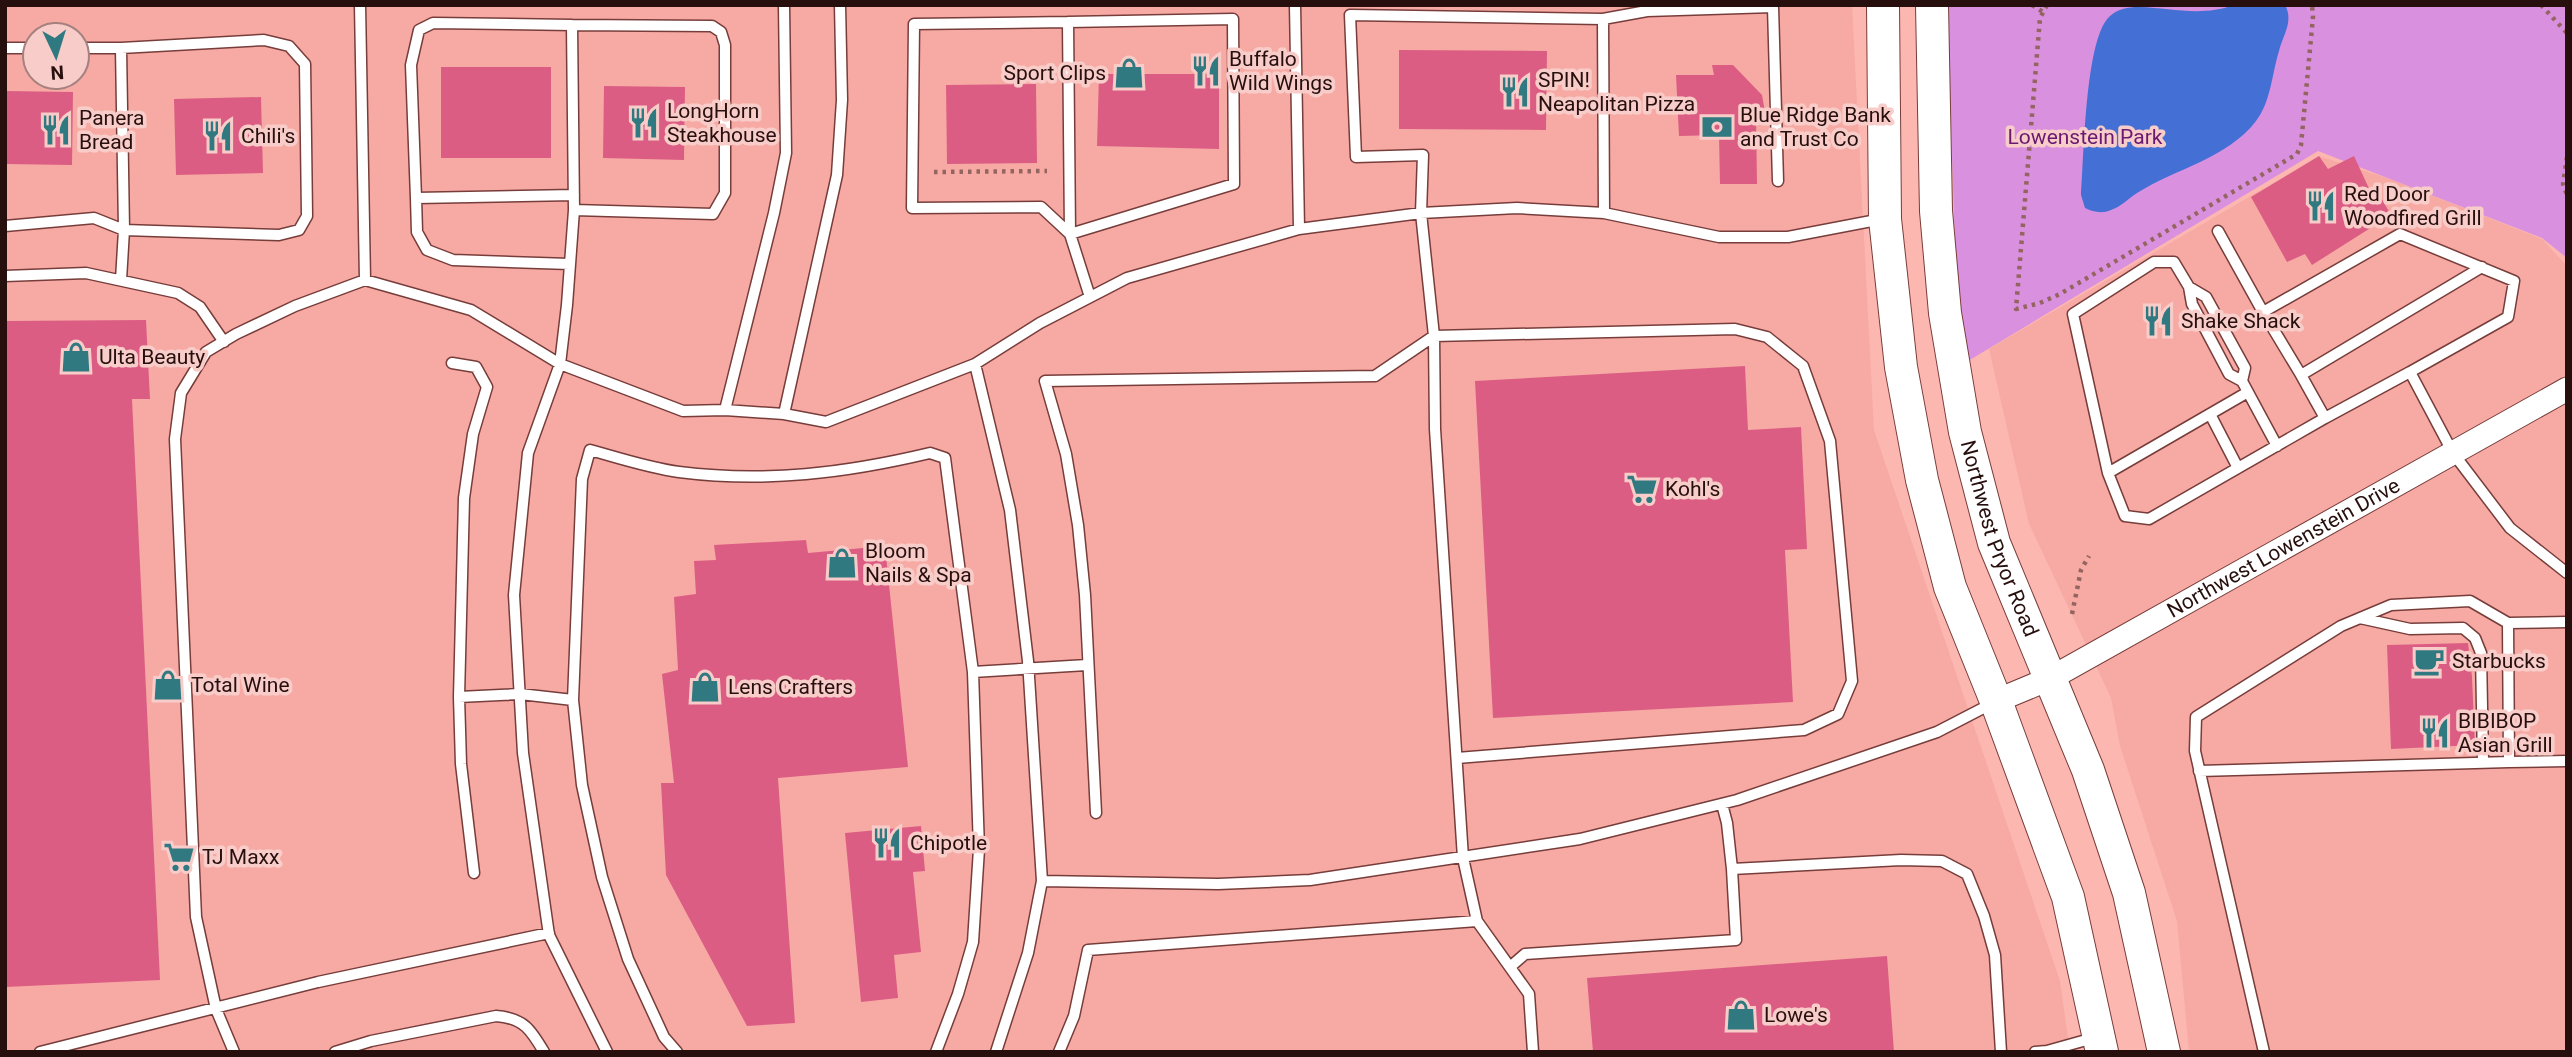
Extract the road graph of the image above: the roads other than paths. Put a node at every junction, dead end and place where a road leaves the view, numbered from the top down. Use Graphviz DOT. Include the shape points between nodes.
graph roads {
  1 [pos="360,5"];
  2 [pos="784,5"];
  3 [pos="840,5"];
  4 [pos="1295,5"];
  5 [pos="1883,5"];
  6 [pos="1932,5"];
  7 [pos="1603,19"];
  8 [pos="1068,22"];
  9 [pos="572,25"];
  10 [pos="91,48"];
  11 [pos="121,48"];
  12 [pos="1778,181"];
  13 [pos="574,195"];
  14 [pos="416,198"];
  15 [pos="574,209"];
  16 [pos="1604,212"];
  17 [pos="1421,213"];
  18 [pos="1885,219"];
  19 [pos="5,226"];
  20 [pos="1299,229"];
  21 [pos="124,230"];
  22 [pos="2218,231"];
  23 [pos="1070,234"];
  24 [pos="570,264"];
  25 [pos="2482,267"];
  26 [pos="5,276"];
  27 [pos="121,280"];
  28 [pos="365,280"];
  29 [pos="2189,287"];
  30 [pos="1090,297"];
  31 [pos="2263,312"];
  32 [pos="1434,336"];
  33 [pos="224,342"];
  34 [pos="452,363"];
  35 [pos="560,364"];
  36 [pos="975,364"];
  37 [pos="2410,372"];
  38 [pos="2301,375"];
  39 [pos="2242,381"];
  40 [pos="2567,389"];
  41 [pos="2248,392"];
  42 [pos="725,410"];
  43 [pos="784,414"];
  44 [pos="2210,414"];
  45 [pos="2325,418"];
  46 [pos="2277,446"];
  47 [pos="2453,453"];
  48 [pos="2238,468"];
  49 [pos="2108,473"];
  50 [pos="2567,573"];
  51 [pos="2360,618"];
  52 [pos="2567,622"];
  53 [pos="2508,624"];
  54 [pos="1087,665"];
  55 [pos="1029,669"];
  56 [pos="973,672"];
  57 [pos="2051,678"];
  58 [pos="520,694"];
  59 [pos="459,697"];
  60 [pos="573,700"];
  61 [pos="1996,701"];
  62 [pos="1457,758"];
  63 [pos="2567,761"];
  64 [pos="2483,762"];
  65 [pos="2509,762"];
  66 [pos="2199,771"];
  67 [pos="1722,804"];
  68 [pos="1096,813"];
  69 [pos="1463,858"];
  70 [pos="1732,869"];
  71 [pos="474,873"];
  72 [pos="1042,881"];
  73 [pos="1477,921"];
  74 [pos="549,933"];
  75 [pos="1510,967"];
  76 [pos="216,1009"];
  77 [pos="2101,1044"];
  78 [pos="40,1052"];
  79 [pos="234,1052"];
  80 [pos="335,1052"];
  81 [pos="544,1052"];
  82 [pos="607,1052"];
  83 [pos="677,1052"];
  84 [pos="936,1052"];
  85 [pos="996,1052"];
  86 [pos="1059,1052"];
  87 [pos="1534,1052"];
  88 [pos="2001,1052"];
  89 [pos="2035,1052"];
  90 [pos="2164,1052"];
  91 [pos="2264,1052"];
  1 -- 28 [label="lane"];
  2 -- 42 [label="lane" via="786,153"];
  3 -- 43 [label="lane" via="842,100 836,175"];
  4 -- 20 [label="lane"];
  5 -- 18 [label="main road"];
  6 -- 57 [label="main road, Northwest Pryor Road" via="1936,211 1945,313 1965,432 1994,544"];
  7 -- 12 [label="lane" via="1647,11 1773,8"];
  7 -- 16 [label="lane"];
  7 -- 17 [label="lane" via="1350,15 1356,157 1423,155"];
  8 -- 23 [label="lane"];
  8 -- 23 [label="lane" via="1233,19 1234,184"];
  8 -- 23 [label="lane" via="914,24 912,208 1041,207"];
  9 -- 13 [label="lane"];
  9 -- 14 [label="lane" via="433,23 419,30 411,65"];
  9 -- 15 [label="lane" via="712,26 721,32 724,45 725,193 713,214"];
  10 -- 11 [label="lane"];
  11 -- 21 [label="lane"];
  11 -- 21 [label="lane" via="264,40 289,46 305,64 307,216 299,230 279,235"];
  13 -- 14 [label="lane"];
  13 -- 15 [label="lane"];
  14 -- 24 [label="lane" via="417,232 427,250 453,260"];
  15 -- 24 [label="lane"];
  16 -- 17 [label="lane" via="1517,208"];
  16 -- 18 [label="lane" via="1719,237 1788,236"];
  17 -- 20 [label="lane"];
  17 -- 32 [label="lane"];
  18 -- 61 [label="main road" via="1901,367 1923,480 1950,587"];
  19 -- 21 [label="lane" via="94,218"];
  20 -- 30 [label="lane" via="1127,278"];
  21 -- 27 [label="lane"];
  22 -- 31 [label="lane"];
  23 -- 30 [label="lane"];
  24 -- 35 [label="lane"];
  25 -- 31 [label="lane" via="2400,234"];
  25 -- 37 [label="lane" via="2514,281 2508,317"];
  25 -- 38 [label="lane"];
  26 -- 27 [label="lane" via="86,273"];
  27 -- 33 [label="lane" via="178,293 200,307"];
  28 -- 33 [label="lane" via="295,306"];
  28 -- 35 [label="lane" via="471,310"];
  29 -- 39 [label="lane" via="2192,304 2229,374"];
  29 -- 39 [label="lane" via="2206,297 2245,368"];
  29 -- 49 [label="lane" via="2174,261 2154,262 2073,314"];
  30 -- 36 [label="lane"];
  31 -- 38 [label="lane"];
  32 -- 54 [label="lane" via="1375,376 1045,381 1066,454 1078,525"];
  32 -- 62 [label="lane" via="1435,429"];
  32 -- 62 [label="lane" via="1735,329 1767,337 1803,366 1830,441 1852,681 1838,714 1804,730"];
  33 -- 76 [label="lane" via="206,352 181,393 175,439 196,917"];
  34 -- 59 [label="lane" via="476,367 487,387 473,434 464,498"];
  35 -- 42 [label="lane" via="683,411"];
  35 -- 58 [label="lane" via="528,453 514,595"];
  36 -- 43 [label="lane" via="826,422"];
  36 -- 55 [label="lane" via="1010,510"];
  37 -- 45 [label="lane"];
  37 -- 47 [label="lane"];
  38 -- 45 [label="lane"];
  39 -- 41 [label="lane"];
  40 -- 47 [label="street, Northwest Lowenstein Drive"];
  41 -- 44 [label="lane"];
  41 -- 46 [label="lane"];
  42 -- 43 [label="lane"];
  44 -- 48 [label="lane"];
  44 -- 49 [label="lane"];
  45 -- 46 [label="lane"];
  46 -- 48 [label="lane"];
  47 -- 50 [label="lane" via="2510,528"];
  47 -- 57 [label="street, Northwest Lowenstein Drive"];
  48 -- 49 [label="lane" via="2149,519 2125,516"];
  51 -- 53 [label="lane" via="2391,605 2470,601"];
  51 -- 64 [label="lane" via="2410,629 2463,628 2475,638 2481,653"];
  51 -- 66 [label="lane" via="2196,718"];
  52 -- 53 [label="lane"];
  53 -- 65 [label="lane"];
  54 -- 55 [label="lane"];
  54 -- 68 [label="lane"];
  55 -- 56 [label="lane"];
  55 -- 72 [label="lane"];
  56 -- 60 [label="lane" via="945,458 930,453 831,474 753,477 677,472 590,450 582,479"];
  56 -- 84 [label="lane" via="979,849 973,942"];
  57 -- 61 [label="street, Northwest Lowenstein Drive"];
  57 -- 90 [label="main road, Northwest Pryor Road" via="2129,893"];
  58 -- 59 [label="lane"];
  58 -- 60 [label="lane"];
  58 -- 74 [label="lane" via="523,753"];
  59 -- 71 [label="lane" via="461,764"];
  60 -- 83 [label="lane" via="582,785 602,877 628,959 664,1037"];
  61 -- 67 [label="lane" via="1937,732"];
  61 -- 77 [label="main road" via="2068,897"];
  62 -- 69 [label="lane"];
  63 -- 65 [label="lane"];
  64 -- 65 [label="lane"];
  64 -- 66 [label="lane"];
  66 -- 91 [label="lane"];
  67 -- 69 [label="lane" via="1580,839"];
  67 -- 70 [label="lane"];
  69 -- 72 [label="lane" via="1310,880 1218,884"];
  69 -- 73 [label="lane"];
  70 -- 75 [label="lane" via="1736,940 1525,954"];
  70 -- 88 [label="lane" via="1901,860 1942,861 1967,874 1995,955"];
  72 -- 85 [label="lane" via="1028,953"];
  73 -- 75 [label="lane"];
  73 -- 86 [label="lane" via="1088,950 1074,1016"];
  74 -- 76 [label="lane" via="318,982"];
  74 -- 82 [label="lane"];
  75 -- 87 [label="lane" via="1530,994"];
  76 -- 78 [label="lane"];
  76 -- 79 [label="lane"];
  77 -- 89 [label="lane"];
  80 -- 81 [label="lane" via="496,1016 513,1017 531,1030"];
}
